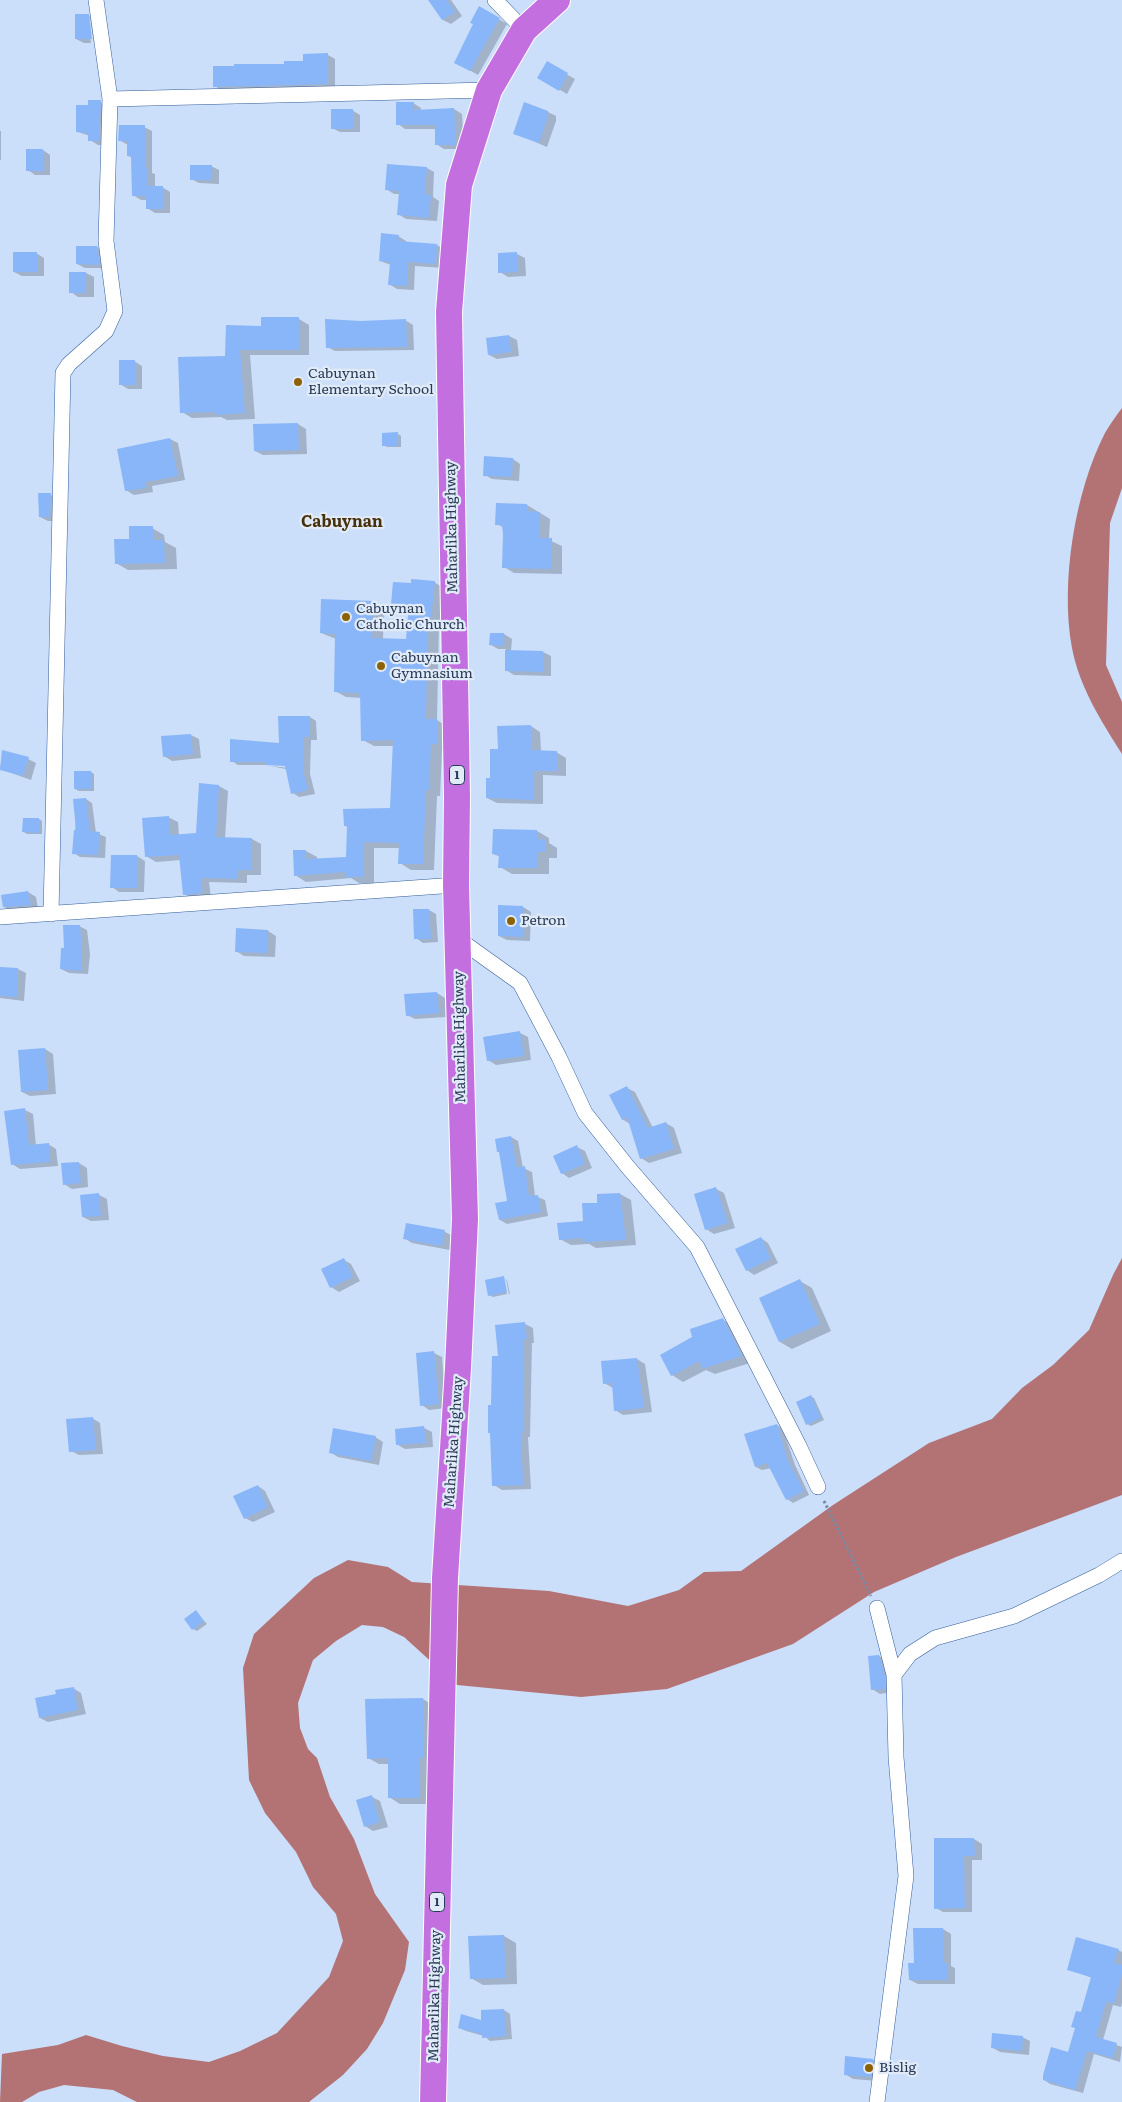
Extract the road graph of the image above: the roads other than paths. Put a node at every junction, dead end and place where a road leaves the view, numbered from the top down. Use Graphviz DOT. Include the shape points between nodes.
graph roads {
  1 [pos="96,0"];
  2 [pos="495,0"];
  3 [pos="557,0"];
  4 [pos="524,30"];
  5 [pos="489,90"];
  6 [pos="110,99"];
  7 [pos="456,885"];
  8 [pos="50,914"];
  9 [pos="0,917"];
  10 [pos="458,938"];
  11 [pos="818,1487"];
  12 [pos="1122,1560"];
  13 [pos="877,1608"];
  14 [pos="894,1675"];
  15 [pos="433,2102"];
  16 [pos="877,2102"];
  1 -- 6 [label="street"];
  2 -- 4 [label="street"];
  3 -- 4 [label="highway, Maharlika Highway / 1"];
  4 -- 5 [label="highway, Maharlika Highway / 1"];
  5 -- 6 [label="street"];
  5 -- 7 [label="highway, Maharlika Highway / 1" via="459,185 448,312"];
  6 -- 8 [label="street" via="106,240 115,310 106,331 69,364 64,373"];
  7 -- 8 [label="street"];
  7 -- 10 [label="highway, Maharlika Highway / 1"];
  8 -- 9 [label="street"];
  10 -- 11 [label="street" via="520,982 585,1113 697,1247"];
  10 -- 15 [label="highway, Maharlika Highway / 1" via="465,1219 445,1578"];
  12 -- 14 [label="street" via="1099,1575 1014,1616 935,1638 910,1654"];
  13 -- 14 [label="street"];
  14 -- 16 [label="street" via="896,1757 906,1876"];
}
